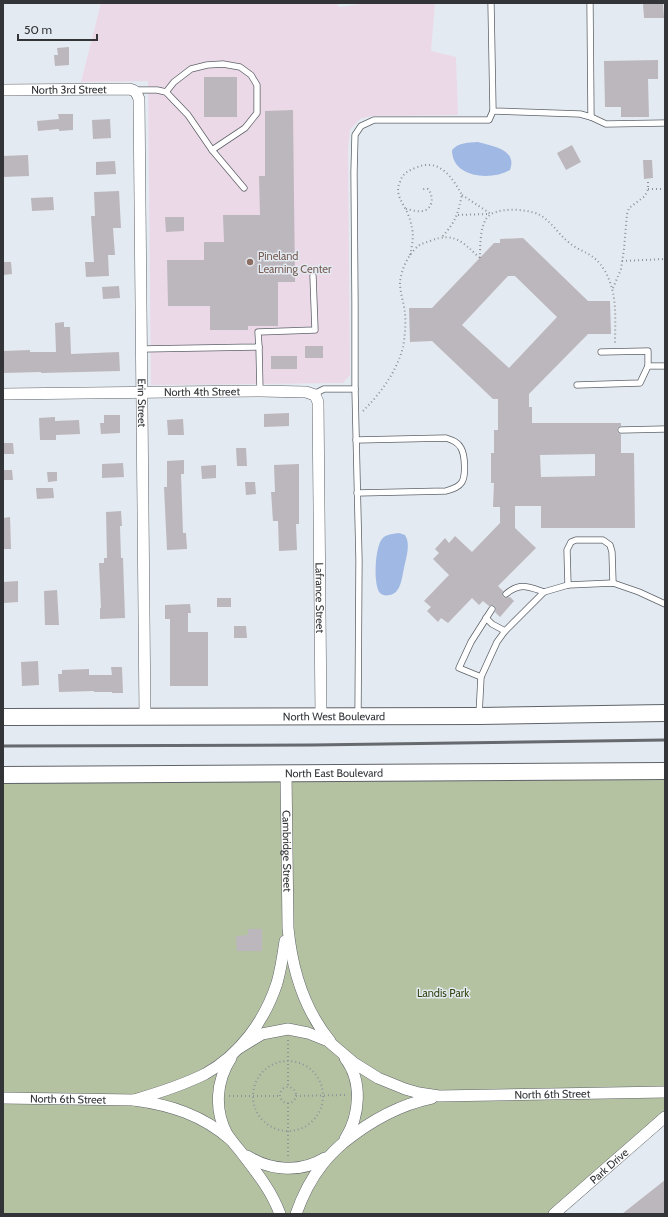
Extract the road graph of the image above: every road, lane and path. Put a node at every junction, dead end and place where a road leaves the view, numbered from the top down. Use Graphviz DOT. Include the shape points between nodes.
graph roads {
  1 [pos="491,3"];
  2 [pos="590,3"];
  3 [pos="3,90"];
  4 [pos="134,90"];
  5 [pos="166,92"];
  6 [pos="493,111"];
  7 [pos="591,117"];
  8 [pos="665,123"];
  9 [pos="212,150"];
  10 [pos="648,180"];
  11 [pos="244,188"];
  12 [pos="648,189"];
  13 [pos="665,189"];
  14 [pos="421,191"];
  15 [pos="462,195"];
  16 [pos="406,209"];
  17 [pos="491,214"];
  18 [pos="458,215"];
  19 [pos="441,237"];
  20 [pos="409,256"];
  21 [pos="665,259"];
  22 [pos="622,261"];
  23 [pos="313,276"];
  24 [pos="613,288"];
  25 [pos="259,347"];
  26 [pos="142,349"];
  27 [pos="615,351"];
  28 [pos="601,352"];
  29 [pos="648,366"];
  30 [pos="665,366"];
  31 [pos="577,384"];
  32 [pos="355,389"];
  33 [pos="260,391"];
  34 [pos="142,393"];
  35 [pos="3,394"];
  36 [pos="314,394"];
  37 [pos="356,419"];
  38 [pos="665,429"];
  39 [pos="621,430"];
  40 [pos="356,440"];
  41 [pos="357,493"];
  42 [pos="613,583"];
  43 [pos="568,585"];
  44 [pos="544,592"];
  45 [pos="506,594"];
  46 [pos="665,604"];
  47 [pos="492,610"];
  48 [pos="486,618"];
  49 [pos="505,631"];
  50 [pos="481,677"];
  51 [pos="665,713"];
  52 [pos="321,716"];
  53 [pos="358,716"];
  54 [pos="479,716"];
  55 [pos="3,717"];
  56 [pos="145,717"];
  57 [pos="665,771"];
  58 [pos="286,773"];
  59 [pos="3,775"];
  60 [pos="288,928"];
  61 [pos="288,1029"];
  62 [pos="335,1047"];
  63 [pos="238,1050"];
  64 [pos="288,1060"];
  65 [pos="288,1088"];
  66 [pos="665,1092"];
  67 [pos="324,1095"];
  68 [pos="358,1095"];
  69 [pos="218,1096"];
  70 [pos="253,1096"];
  71 [pos="280,1096"];
  72 [pos="296,1096"];
  73 [pos="439,1096"];
  74 [pos="3,1098"];
  75 [pos="134,1100"];
  76 [pos="288,1103"];
  77 [pos="665,1117"];
  78 [pos="288,1132"];
  79 [pos="232,1141"];
  80 [pos="332,1153"];
  81 [pos="288,1169"];
  82 [pos="280,1214"];
  83 [pos="296,1214"];
  84 [pos="554,1214"];
  1 -- 6 [label="lane"];
  2 -- 7 [label="lane"];
  3 -- 4 [label="street, North 3rd Street"];
  4 -- 5 [label="lane"];
  4 -- 26 [label="street, Erin Street" via="140,99"];
  5 -- 9 [label="lane" via="188,115"];
  5 -- 9 [label="lane" via="191,69 207,65 240,67 251,75 257,85 257,113 245,128"];
  6 -- 7 [label="lane" via="580,114"];
  6 -- 32 [label="lane" via="489,120 374,120 361,126 355,135"];
  7 -- 8 [label="lane" via="606,124"];
  9 -- 11 [label="lane"];
  10 -- 12 [label="path"];
  12 -- 13 [label="path"];
  12 -- 22 [label="path" via="645,196 629,208"];
  14 -- 16 [label="path" via="428,189 431,192 431,204 428,208 418,212"];
  15 -- 16 [label="path" via="442,169 434,165 418,166 404,174 400,182 398,192"];
  15 -- 17 [label="path"];
  15 -- 18 [label="path"];
  16 -- 20 [label="path" via="413,230"];
  17 -- 18 [label="path"];
  17 -- 19 [label="path" via="484,225 480,258 461,241"];
  17 -- 24 [label="path" via="513,209 538,214 566,240 598,261"];
  18 -- 19 [label="path"];
  19 -- 20 [label="path" via="421,244"];
  20 -- 37 [label="path" via="402,270 400,284 405,329 398,363 380,394"];
  21 -- 22 [label="path"];
  22 -- 24 [label="path"];
  23 -- 25 [label="lane" via="315,330 258,332"];
  24 -- 27 [label="path"];
  25 -- 26 [label="lane"];
  25 -- 33 [label="lane"];
  26 -- 34 [label="street, Erin Street"];
  27 -- 28 [label="lane"];
  27 -- 29 [label="lane" via="648,351"];
  29 -- 30 [label="lane"];
  29 -- 31 [label="lane" via="640,383"];
  32 -- 36 [label="lane" via="324,389"];
  32 -- 37 [label="lane"];
  33 -- 34 [label="street, North 4th Street"];
  33 -- 36 [label="street, North 4th Street"];
  34 -- 35 [label="street, North 4th Street"];
  34 -- 56 [label="street, Erin Street"];
  36 -- 52 [label="street, Lafrance Street" via="318,402"];
  37 -- 40 [label="lane"];
  38 -- 39 [label="lane"];
  40 -- 41 [label="lane"];
  40 -- 41 [label="lane" via="446,438 462,448 464,460 462,482 446,491"];
  41 -- 53 [label="lane"];
  42 -- 43 [label="lane"];
  42 -- 43 [label="lane" via="610,545 603,540 576,540 571,542 567,550"];
  42 -- 46 [label="lane"];
  43 -- 44 [label="lane"];
  44 -- 45 [label="lane" via="518,586"];
  44 -- 49 [label="lane"];
  47 -- 48 [label="lane"];
  48 -- 49 [label="lane"];
  48 -- 50 [label="lane" via="459,668"];
  49 -- 50 [label="lane" via="497,642"];
  50 -- 54 [label="lane"];
  51 -- 54 [label="main road, North West Boulevard"];
  52 -- 53 [label="main road, North West Boulevard"];
  52 -- 56 [label="main road, North West Boulevard"];
  53 -- 54 [label="main road, North West Boulevard"];
  55 -- 56 [label="main road, North West Boulevard"];
  57 -- 58 [label="main road, North East Boulevard"];
  58 -- 59 [label="main road, North East Boulevard"];
  58 -- 60 [label="street, Cambridge Street"];
  60 -- 62 [label="street, Cambridge Street" via="292,961 302,995 317,1024"];
  60 -- 63 [label="street, Cambridge Street" via="282,963 267,1008"];
  61 -- 62 [label="street, North 6th Street" via="308,1033 328,1041"];
  61 -- 63 [label="street, North 6th Street" via="262,1034"];
  61 -- 64 [label="path"];
  62 -- 68 [label="street, Cambridge Street" via="352,1070"];
  62 -- 73 [label="street, North 6th Street" via="378,1078 405,1089"];
  63 -- 69 [label="street, Cambridge Street" via="224,1071"];
  63 -- 75 [label="street, North 6th Street" via="206,1073"];
  64 -- 65 [label="path"];
  64 -- 67 [label="path" via="312,1069 320,1081"];
  64 -- 70 [label="path" via="273,1064 262,1072 256,1081"];
  65 -- 71 [label="path" via="282,1090"];
  65 -- 72 [label="path" via="293,1090"];
  66 -- 73 [label="street, North 6th Street"];
  67 -- 68 [label="path"];
  67 -- 72 [label="path"];
  67 -- 78 [label="path" via="321,1111 313,1122 302,1129"];
  68 -- 80 [label="street, Cambridge Street" via="352,1126 346,1138"];
  69 -- 70 [label="path"];
  69 -- 79 [label="street, Cambridge Street" via="221,1118"];
  70 -- 71 [label="path"];
  70 -- 78 [label="path" via="255,1109 265,1123 274,1129"];
  71 -- 76 [label="path" via="282,1101"];
  72 -- 76 [label="path" via="293,1102"];
  73 -- 80 [label="street, North 6th Street" via="403,1106 383,1115"];
  74 -- 75 [label="street, North 6th Street"];
  75 -- 79 [label="street, North 6th Street" via="153,1102 190,1114 215,1127"];
  76 -- 78 [label="path"];
  77 -- 84 [label="street, Park Drive"];
  78 -- 81 [label="path"];
  79 -- 81 [label="street, North 6th Street" via="247,1156 258,1162"];
  79 -- 82 [label="street, Cambridge Street" via="261,1178"];
  80 -- 81 [label="street, North 6th Street" via="310,1165"];
  80 -- 83 [label="street, Cambridge Street" via="310,1183"];
}
